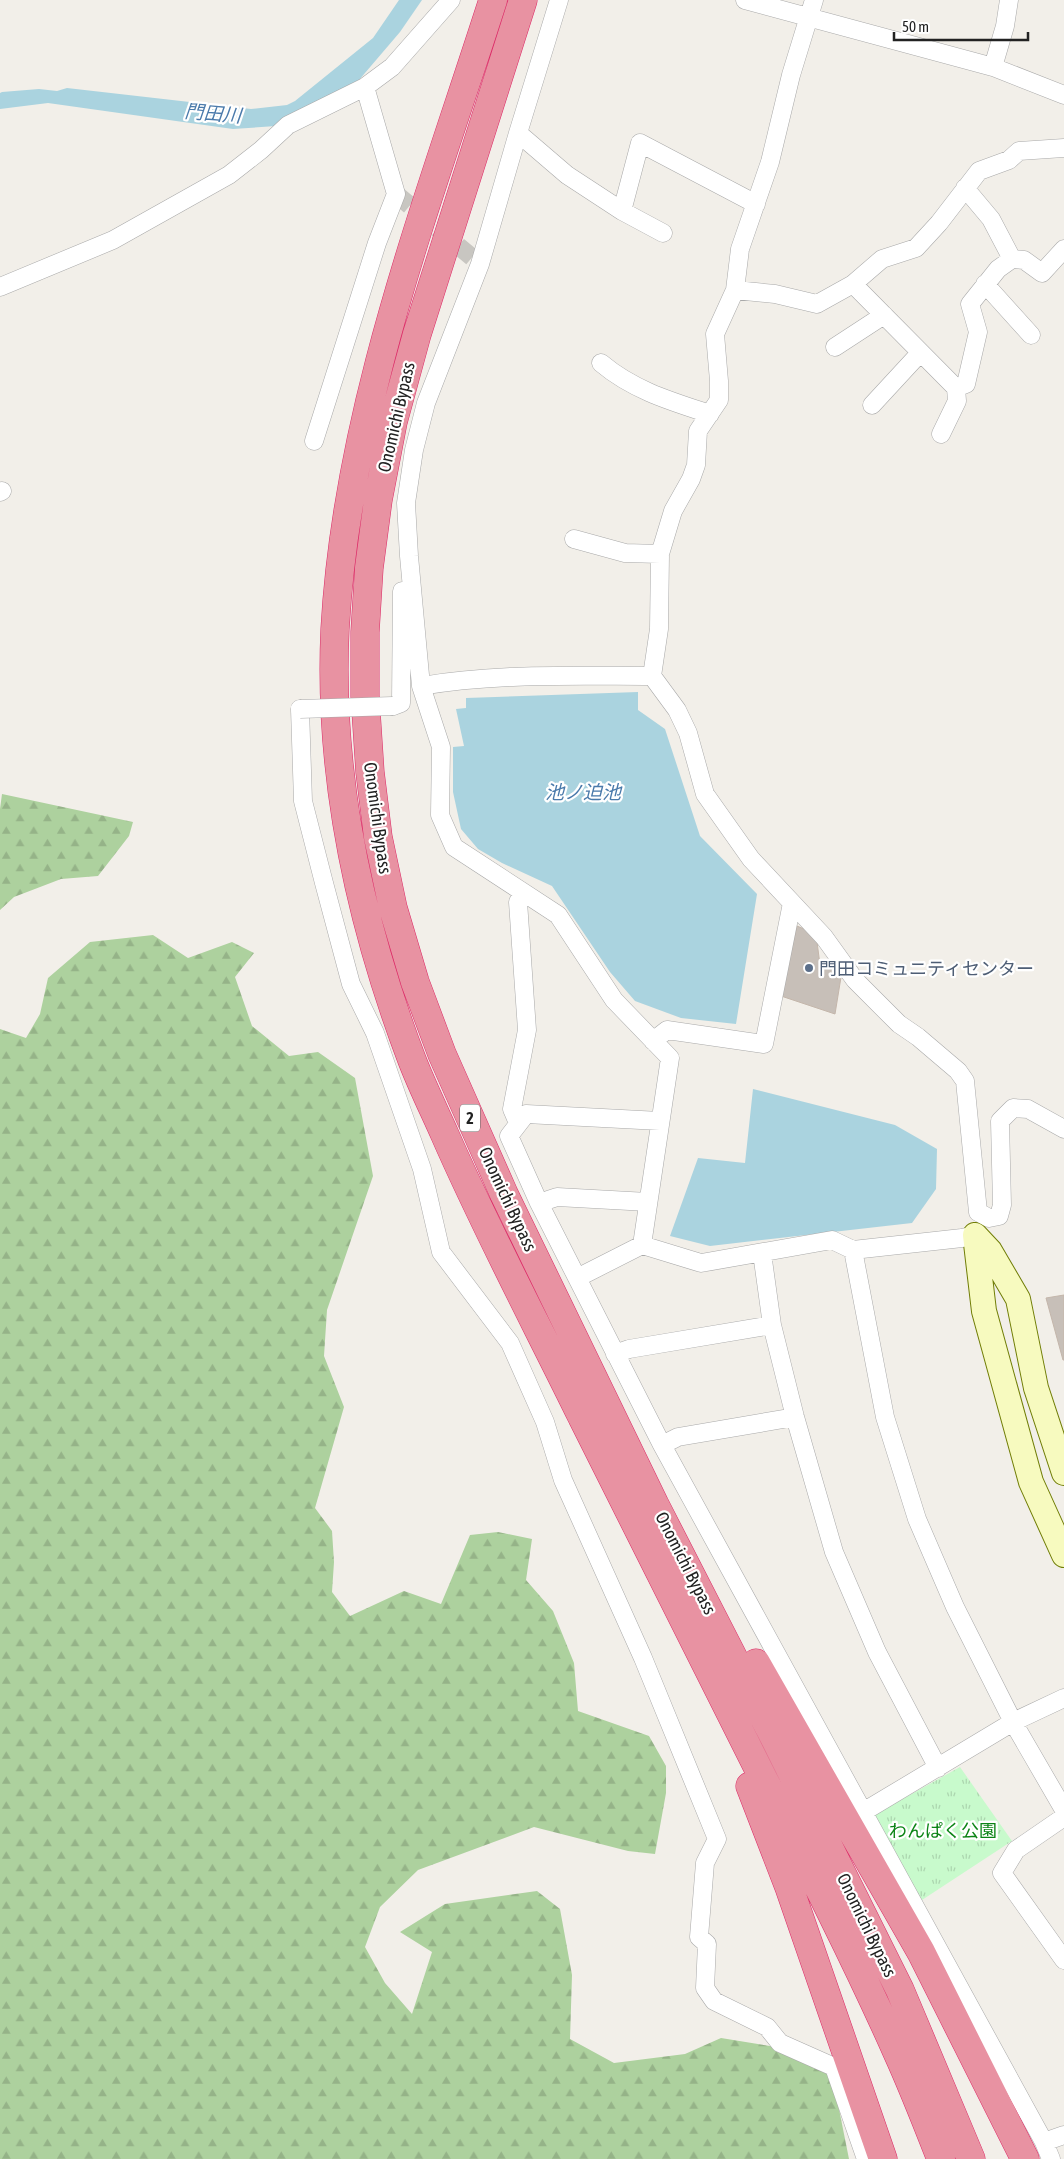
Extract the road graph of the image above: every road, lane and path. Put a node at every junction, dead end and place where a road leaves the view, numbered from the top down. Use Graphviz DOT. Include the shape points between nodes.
graph roads {
  1 [pos="451,0"];
  2 [pos="492,0"];
  3 [pos="524,0"];
  4 [pos="559,0"];
  5 [pos="745,0"];
  6 [pos="814,0"];
  7 [pos="1009,0"];
  8 [pos="808,17"];
  9 [pos="993,67"];
  10 [pos="364,87"];
  11 [pos="1064,95"];
  12 [pos="518,133"];
  13 [pos="1064,148"];
  14 [pos="965,188"];
  15 [pos="756,204"];
  16 [pos="622,211"];
  17 [pos="662,233"];
  18 [pos="1064,249"];
  19 [pos="1012,259"];
  20 [pos="853,284"];
  21 [pos="986,284"];
  22 [pos="0,287"];
  23 [pos="735,290"];
  24 [pos="884,315"];
  25 [pos="1031,335"];
  26 [pos="835,348"];
  27 [pos="920,353"];
  28 [pos="600,363"];
  29 [pos="956,388"];
  30 [pos="872,404"];
  31 [pos="710,414"];
  32 [pos="941,434"];
  33 [pos="314,441"];
  34 [pos="574,538"];
  35 [pos="660,554"];
  36 [pos="409,556"];
  37 [pos="652,676"];
  38 [pos="421,686"];
  39 [pos="524,894"];
  40 [pos="792,903"];
  41 [pos="654,1041"];
  42 [pos="660,1121"];
  43 [pos="518,1123"];
  44 [pos="1064,1129"];
  45 [pos="648,1202"];
  46 [pos="539,1203"];
  47 [pos="975,1235"];
  48 [pos="642,1246"];
  49 [pos="852,1250"];
  50 [pos="762,1253"];
  51 [pos="577,1278"];
  52 [pos="1018,1299"];
  53 [pos="984,1311"];
  54 [pos="772,1325"];
  55 [pos="615,1354"];
  56 [pos="608,1409"];
  57 [pos="795,1417"];
  58 [pos="662,1445"];
  59 [pos="1064,1473"];
  60 [pos="1064,1555"];
  61 [pos="685,1621"];
  62 [pos="1064,1698"];
  63 [pos="1013,1722"];
  64 [pos="938,1768"];
  65 [pos="1064,1810"];
  66 [pos="863,1812"];
  67 [pos="1064,1817"];
  68 [pos="1064,1960"];
  69 [pos="1064,2135"];
  70 [pos="1035,2150"];
  71 [pos="866,2159"];
  72 [pos="883,2159"];
  73 [pos="941,2159"];
  74 [pos="971,2159"];
  75 [pos="1051,2159"];
  1 -- 10 [label="street" via="392,67"];
  2 -- 61 [label="highway, Onomichi Bypass / 2" via="389,325 365,415 351,492 335,630 340,772 349,842 365,915 387,992 414,1066 477,1208"];
  3 -- 56 [label="highway, Onomichi Bypass / 2" via="420,325 393,422 369,568 365,696 378,837 393,908 415,982 442,1054 504,1194"];
  4 -- 12 [label="street"];
  5 -- 8 [label="street"];
  6 -- 8 [label="street"];
  7 -- 9 [label="street"];
  8 -- 9 [label="street"];
  8 -- 15 [label="street"];
  9 -- 11 [label="street"];
  10 -- 22 [label="street" via="288,125 229,175 113,240"];
  10 -- 33 [label="street" via="396,194 377,243"];
  12 -- 16 [label="street" via="567,175"];
  12 -- 36 [label="street" via="480,264 429,396 414,450 406,503"];
  13 -- 14 [label="street" via="1019,151 1009,160 979,171"];
  14 -- 19 [label="street" via="991,219"];
  14 -- 20 [label="street" via="916,248 882,259"];
  15 -- 16 [label="street" via="640,143"];
  15 -- 23 [label="street" via="740,249"];
  16 -- 17 [label="street"];
  18 -- 19 [label="street" via="1042,273 1024,260"];
  19 -- 21 [label="street"];
  20 -- 23 [label="street" via="817,304 775,294"];
  20 -- 24 [label="street"];
  21 -- 25 [label="street"];
  21 -- 29 [label="street" via="970,304 978,332 966,384"];
  23 -- 31 [label="street" via="715,334 719,400"];
  24 -- 26 [label="street"];
  24 -- 27 [label="street"];
  27 -- 29 [label="street"];
  27 -- 30 [label="street"];
  28 -- 31 [label="street" via="617,377 656,397"];
  29 -- 32 [label="street" via="957,401"];
  31 -- 35 [label="street" via="698,431 696,464 673,511"];
  34 -- 35 [label="street" via="625,553"];
  35 -- 37 [label="street" via="659,629"];
  36 -- 38 [label="street"];
  36 -- 71 [label="street, bridge" via="402,562 401,703 393,706 300,709 303,801 351,984 375,1033 422,1169 440,1252 510,1343 544,1422 563,1480 643,1658 717,1840 705,1863 699,1937 707,1944 705,1988 714,2001 767,2027 780,2043 834,2067"];
  37 -- 38 [label="street" via="515,678 449,681"];
  37 -- 40 [label="street" via="677,710 688,733 705,794 751,859"];
  38 -- 39 [label="street" via="441,747 440,815 454,847"];
  39 -- 41 [label="street" via="558,915 614,1000"];
  39 -- 43 [label="street" via="518,902 527,1030 512,1109"];
  40 -- 41 [label="street" via="764,1044 667,1030"];
  40 -- 44 [label="street" via="824,937 855,980 899,1024 958,1071 965,1081 978,1212 989,1218 999,1216 1002,1205 1000,1121 1013,1108 1028,1109"];
  41 -- 42 [label="street" via="670,1058"];
  42 -- 43 [label="street" via="526,1114"];
  42 -- 45 [label="street"];
  43 -- 46 [label="street" via="509,1136"];
  45 -- 46 [label="street" via="557,1197"];
  45 -- 48 [label="street"];
  46 -- 51 [label="street"];
  47 -- 49 [label="street"];
  47 -- 52 [label="street" via="990,1251"];
  47 -- 53 [label="street"];
  48 -- 50 [label="street" via="701,1263"];
  48 -- 51 [label="street"];
  49 -- 50 [label="street" via="832,1240"];
  49 -- 63 [label="street" via="885,1417 917,1519 955,1606"];
  50 -- 54 [label="street"];
  51 -- 55 [label="street"];
  52 -- 53 [label="street"];
  52 -- 59 [label="street" via="1036,1388"];
  53 -- 60 [label="street" via="1031,1482"];
  54 -- 55 [label="street"];
  54 -- 57 [label="street"];
  55 -- 58 [label="street"];
  56 -- 70 [label="highway" via="724,1605"];
  56 -- 74 [label="highway, Onomichi Bypass / 2" via="900,1990"];
  57 -- 58 [label="street" via="678,1437"];
  57 -- 64 [label="street" via="834,1552 877,1652"];
  58 -- 66 [label="street"];
  61 -- 72 [label="highway" via="789,1887"];
  61 -- 73 [label="highway, Onomichi Bypass / 2" via="833,1916 897,2052"];
  62 -- 63 [label="street"];
  63 -- 64 [label="street"];
  63 -- 65 [label="street"];
  64 -- 66 [label="street"];
  66 -- 70 [label="street"];
  67 -- 68 [label="street" via="1016,1850 1002,1873"];
  69 -- 70 [label="street"];
  70 -- 75 [label="street"];
}
